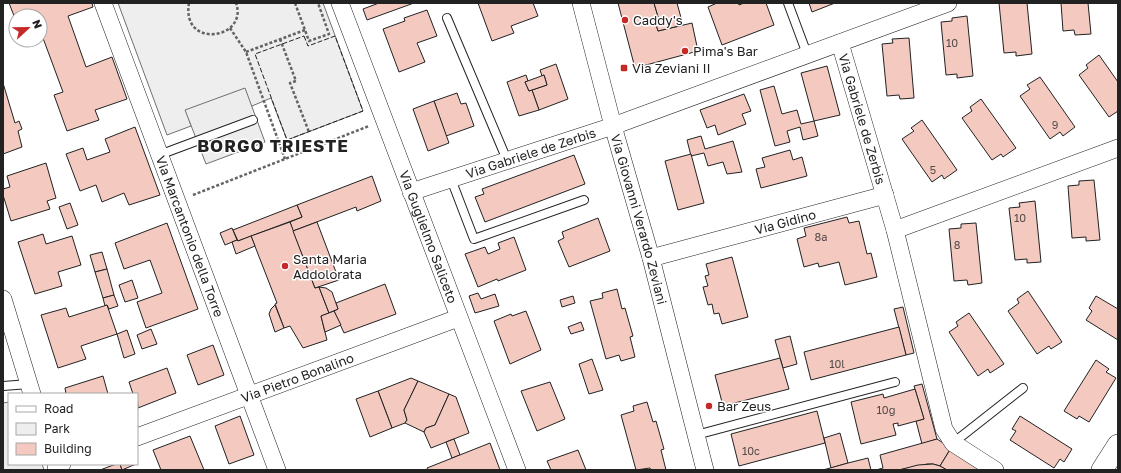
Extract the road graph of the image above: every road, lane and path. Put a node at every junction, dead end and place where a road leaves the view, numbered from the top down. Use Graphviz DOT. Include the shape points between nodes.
graph roads {
  1 [pos="103,3"];
  2 [pos="189,3"];
  3 [pos="236,3"];
  4 [pos="295,3"];
  5 [pos="318,3"];
  6 [pos="340,3"];
  7 [pos="581,3"];
  8 [pos="788,3"];
  9 [pos="948,3"];
  10 [pos="447,18"];
  11 [pos="230,28"];
  12 [pos="305,30"];
  13 [pos="280,40"];
  14 [pos="840,43"];
  15 [pos="246,52"];
  16 [pos="807,54"];
  17 [pos="253,120"];
  18 [pos="384,120"];
  19 [pos="613,126"];
  20 [pos="309,132"];
  21 [pos="1118,148"];
  22 [pos="159,155"];
  23 [pos="285,159"];
  24 [pos="507,160"];
  25 [pos="451,179"];
  26 [pos="411,192"];
  27 [pos="885,195"];
  28 [pos="584,200"];
  29 [pos="177,201"];
  30 [pos="895,230"];
  31 [pos="651,258"];
  32 [pos="3,299"];
  33 [pos="458,318"];
  34 [pos="895,382"];
  35 [pos="3,386"];
  36 [pos="1023,388"];
  37 [pos="31,389"];
  38 [pos="249,396"];
  39 [pos="696,435"];
  40 [pos="138,437"];
  41 [pos="953,443"];
  42 [pos="1118,445"];
  43 [pos="277,470"];
  44 [pos="517,470"];
  45 [pos="705,470"];
  46 [pos="995,470"];
  47 [pos="1102,470"];
  1 -- 22 [label="street, Via Marcantonio della Torre"];
  2 -- 11 [label="path" via="189,19 200,32 216,35"];
  3 -- 11 [label="path" via="237,14"];
  4 -- 12 [label="path"];
  5 -- 12 [label="path" via="329,34 310,41"];
  6 -- 18 [label="street, Via Guglielmo Saliceto"];
  7 -- 19 [label="street, Via Giovanni Verardo Zeviani"];
  8 -- 16 [label="lane"];
  9 -- 14 [label="street, Via Gabriele de Zerbis"];
  10 -- 24 [label="lane"];
  11 -- 15 [label="path"];
  12 -- 13 [label="path"];
  13 -- 15 [label="path"];
  13 -- 20 [label="path" via="296,81 290,83"];
  14 -- 16 [label="street, Via Gabriele de Zerbis"];
  14 -- 27 [label="street, Via Gabriele de Zerbis"];
  15 -- 23 [label="path"];
  16 -- 19 [label="street, Via Gabriele de Zerbis"];
  17 -- 22 [label="lane"];
  18 -- 23 [label="path"];
  18 -- 26 [label="street, Via Guglielmo Saliceto"];
  19 -- 24 [label="street, Via Gabriele de Zerbis"];
  19 -- 31 [label="street, Via Giovanni Verardo Zeviani"];
  21 -- 30 [label="street"];
  22 -- 29 [label="street, Via Marcantonio della Torre"];
  23 -- 29 [label="path"];
  24 -- 25 [label="street, Via Gabriele de Zerbis"];
  25 -- 26 [label="street, Via Gabriele de Zerbis"];
  25 -- 28 [label="lane" via="474,239"];
  26 -- 33 [label="street, Via Guglielmo Saliceto"];
  27 -- 30 [label="street"];
  27 -- 31 [label="street, Via Gidino"];
  29 -- 38 [label="street, Via Marcantonio della Torre"];
  30 -- 41 [label="street" via="944,428"];
  31 -- 39 [label="street, Via Giovanni Verardo Zeviani"];
  32 -- 37 [label="street"];
  33 -- 38 [label="street, Via Pietro Bonalino"];
  33 -- 44 [label="street, Via Guglielmo Saliceto"];
  34 -- 39 [label="lane"];
  35 -- 37 [label="lane"];
  36 -- 41 [label="lane"];
  38 -- 40 [label="street, Via Pietro Bonalino"];
  38 -- 43 [label="street, Via Marcantonio della Torre"];
  39 -- 45 [label="street, Via Giovanni Verardo Zeviani"];
  41 -- 46 [label="street"];
  42 -- 47 [label="street"];
}
